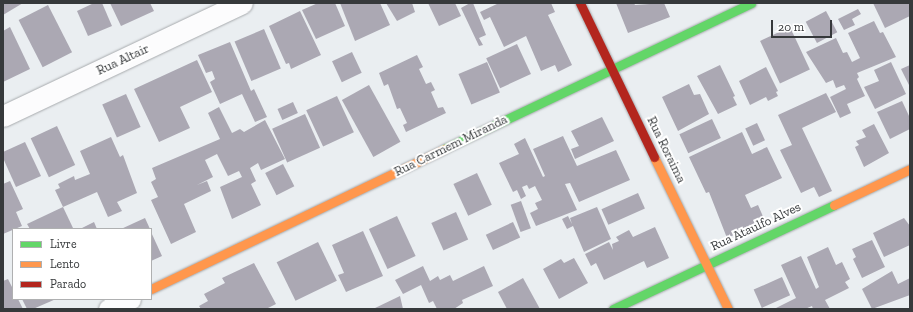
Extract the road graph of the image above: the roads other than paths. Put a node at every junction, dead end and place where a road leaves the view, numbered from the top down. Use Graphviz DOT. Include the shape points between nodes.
graph roads {
  1 [pos="242,3"];
  2 [pos="580,3"];
  3 [pos="751,3"];
  4 [pos="612,68"];
  5 [pos="3,116"];
  6 [pos="910,169"];
  7 [pos="707,265"];
  8 [pos="152,289"];
  9 [pos="128,300"];
  10 [pos="109,309"];
  11 [pos="613,309"];
  12 [pos="728,309"];
  1 -- 5 [label="street, Rua Altair"];
  2 -- 4 [label="street, Rua Roraima"];
  3 -- 4 [label="street, Rua Carmem Miranda"];
  4 -- 7 [label="street, Rua Roraima"];
  4 -- 8 [label="street, Rua Carmem Miranda"];
  6 -- 7 [label="street, Rua Ataulfo Alves"];
  7 -- 11 [label="street, Rua Ataulfo Alves"];
  7 -- 12 [label="street, Rua Roraima"];
  9 -- 10 [label="street"];
}
